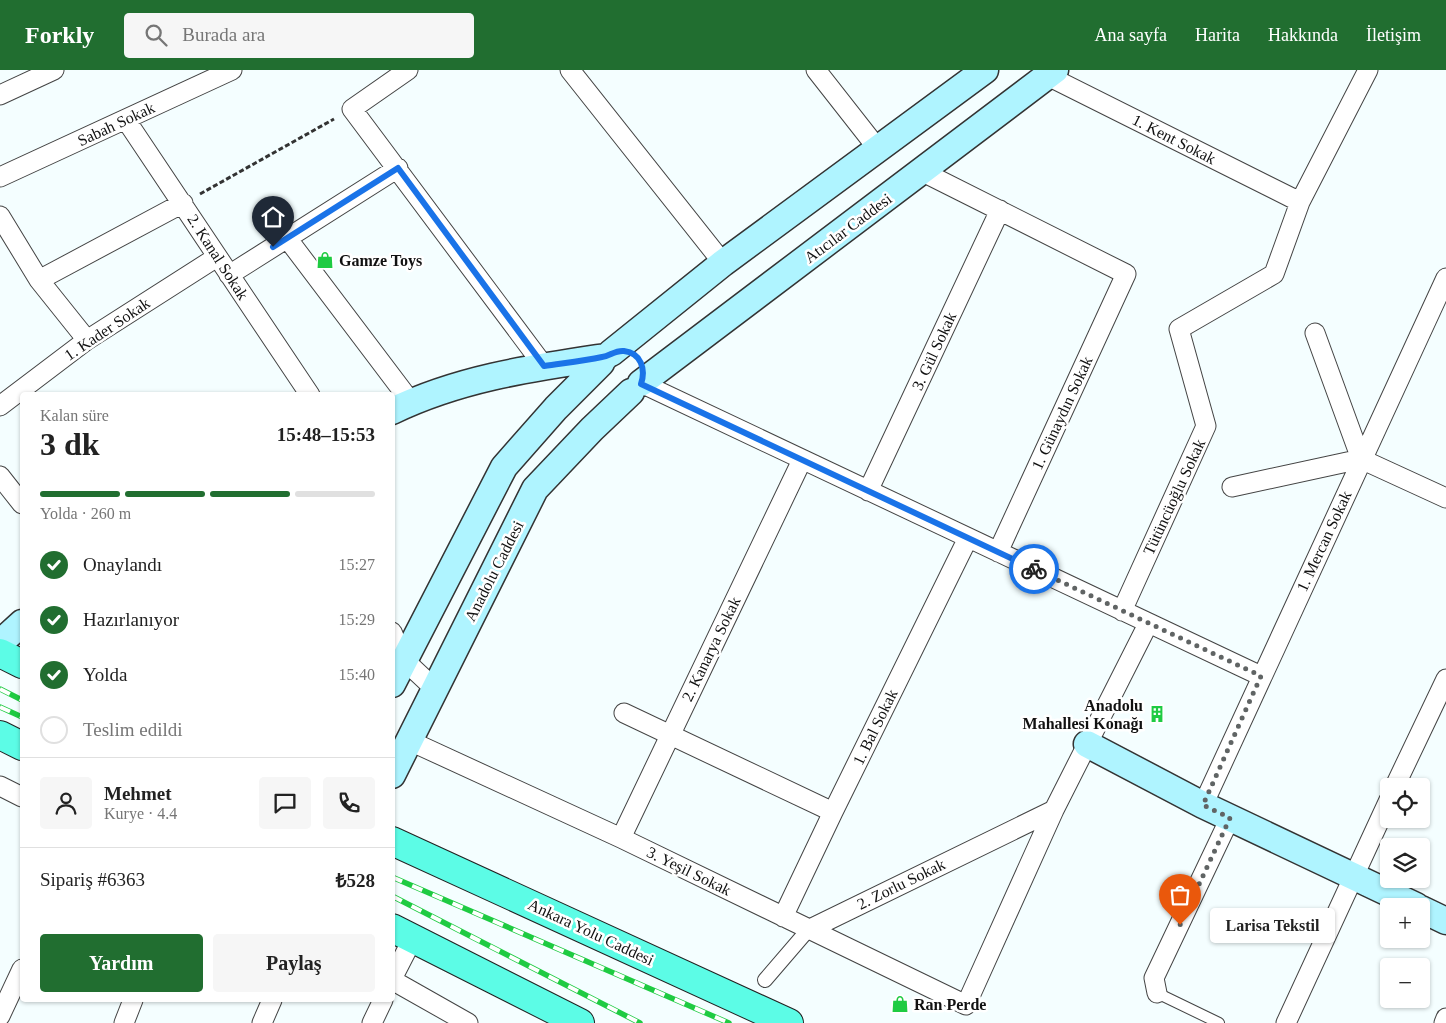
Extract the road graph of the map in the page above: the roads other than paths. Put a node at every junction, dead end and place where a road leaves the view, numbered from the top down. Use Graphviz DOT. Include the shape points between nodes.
graph roads {
  1 [pos="54,70"];
  2 [pos="232,70"];
  3 [pos="408,70"];
  4 [pos="570,70"];
  5 [pos="816,70"];
  6 [pos="985,70"];
  7 [pos="1368,70"];
  8 [pos="1051,73"];
  9 [pos="0,95"];
  10 [pos="126,120"];
  11 [pos="878,149"];
  12 [pos="398,168"];
  13 [pos="923,172"];
  14 [pos="0,177"];
  15 [pos="1300,202"];
  16 [pos="183,203"];
  17 [pos="1000,210"];
  18 [pos="0,216"];
  19 [pos="287,238"];
  20 [pos="217,257"];
  21 [pos="723,263"];
  22 [pos="229,275"];
  23 [pos="1446,278"];
  24 [pos="39,280"];
  25 [pos="1315,333"];
  26 [pos="87,340"];
  27 [pos="606,357"];
  28 [pos="544,366"];
  29 [pos="636,388"];
  30 [pos="308,392"];
  31 [pos="392,392"];
  32 [pos="0,406"];
  33 [pos="402,407"];
  34 [pos="1361,459"];
  35 [pos="802,460"];
  36 [pos="0,476"];
  37 [pos="1232,487"];
  38 [pos="868,491"];
  39 [pos="1446,498"];
  40 [pos="20,501"];
  41 [pos="968,538"];
  42 [pos="998,552"];
  43 [pos="1122,611"];
  44 [pos="1148,624"];
  45 [pos="20,625"];
  46 [pos="395,639"];
  47 [pos="0,643"];
  48 [pos="0,653"];
  49 [pos="404,660"];
  50 [pos="20,663"];
  51 [pos="1261,676"];
  52 [pos="395,678"];
  53 [pos="1446,679"];
  54 [pos="435,689"];
  55 [pos="624,713"];
  56 [pos="0,735"];
  57 [pos="670,735"];
  58 [pos="410,741"];
  59 [pos="1086,744"];
  60 [pos="20,745"];
  61 [pos="395,769"];
  62 [pos="1400,778"];
  63 [pos="0,786"];
  64 [pos="20,796"];
  65 [pos="1203,805"];
  66 [pos="1054,810"];
  67 [pos="833,812"];
  68 [pos="1230,818"];
  69 [pos="1380,819"];
  70 [pos="620,838"];
  71 [pos="395,843"];
  72 [pos="1353,876"];
  73 [pos="1399,898"];
  74 [pos="1430,913"];
  75 [pos="783,917"];
  76 [pos="1446,921"];
  77 [pos="808,930"];
  78 [pos="403,933"];
  79 [pos="395,967"];
  80 [pos="20,973"];
  81 [pos="766,980"];
  82 [pos="395,982"];
  83 [pos="1157,993"];
  84 [pos="132,1002"];
  85 [pos="271,1002"];
  86 [pos="382,1002"];
  87 [pos="0,1016"];
  88 [pos="1446,1018"];
  89 [pos="124,1023"];
  90 [pos="262,1023"];
  91 [pos="372,1023"];
  92 [pos="468,1023"];
  93 [pos="580,1023"];
  94 [pos="788,1023"];
  95 [pos="1219,1023"];
  96 [pos="1286,1023"];
  97 [pos="1444,1023"];
  1 -- 9 [label="street"];
  2 -- 10 [label="street, Sabah Sokak"];
  3 -- 12 [label="street" via="352,109"];
  4 -- 21 [label="street"];
  5 -- 11 [label="street"];
  6 -- 11 [label="main road"];
  7 -- 15 [label="street, Tütüncüoğlu Sokak"];
  8 -- 13 [label="main road, Atıcılar Caddesi"];
  8 -- 15 [label="street, 1. Kent Sokak"];
  10 -- 14 [label="street, Sabah Sokak"];
  10 -- 16 [label="street, 2. Kanal Sokak"];
  11 -- 21 [label="main road"];
  12 -- 19 [label="street"];
  12 -- 28 [label="street"];
  13 -- 17 [label="street"];
  13 -- 29 [label="main road, Atıcılar Caddesi"];
  15 -- 43 [label="street, Tütüncüoğlu Sokak" via="1274,274 1179,329 1206,426"];
  16 -- 20 [label="street, 2. Kanal Sokak"];
  16 -- 24 [label="street"];
  17 -- 38 [label="street, 3. Gül Sokak"];
  17 -- 42 [label="street, 1. Günaydın Sokak" via="1126,274"];
  18 -- 24 [label="street"];
  19 -- 22 [label="street"];
  19 -- 31 [label="street"];
  20 -- 22 [label="street, 2. Kanal Sokak"];
  20 -- 26 [label="street, 1. Kader Sokak"];
  21 -- 27 [label="main road"];
  22 -- 30 [label="street, 2. Kanal Sokak"];
  23 -- 34 [label="street, 1. Mercan Sokak"];
  24 -- 26 [label="street"];
  25 -- 34 [label="street"];
  26 -- 32 [label="street, 1. Kader Sokak"];
  27 -- 28 [label="main road"];
  27 -- 29 [label="main road" via="625,351 637,358 643,370"];
  27 -- 29 [label="main road" via="599,378 608,390 622,395"];
  27 -- 49 [label="main road" via="504,467"];
  28 -- 33 [label="main road" via="489,376"];
  29 -- 35 [label="street"];
  29 -- 54 [label="main road, Anadolu Caddesi" via="535,489"];
  34 -- 37 [label="street"];
  34 -- 39 [label="street"];
  34 -- 51 [label="street, 1. Mercan Sokak"];
  35 -- 38 [label="street"];
  35 -- 57 [label="street, 2. Kanarya Sokak"];
  36 -- 40 [label="street"];
  38 -- 41 [label="street"];
  41 -- 42 [label="street"];
  41 -- 67 [label="street, 1. Bal Sokak"];
  42 -- 43 [label="street"];
  43 -- 44 [label="street"];
  44 -- 51 [label="street"];
  44 -- 59 [label="street"];
  45 -- 47 [label="main road"];
  46 -- 49 [label="street"];
  48 -- 50 [label="highway"];
  49 -- 52 [label="main road"];
  49 -- 54 [label="street"];
  51 -- 65 [label="street, 1. Mercan Sokak"];
  53 -- 62 [label="street"];
  54 -- 58 [label="main road, Anadolu Caddesi"];
  55 -- 57 [label="street"];
  56 -- 60 [label="highway"];
  57 -- 67 [label="street"];
  57 -- 70 [label="street, 2. Kanarya Sokak"];
  58 -- 61 [label="main road, Anadolu Caddesi"];
  58 -- 70 [label="street, 3. Yeşil Sokak"];
  59 -- 65 [label="main road"];
  59 -- 66 [label="street"];
  63 -- 64 [label="street"];
  65 -- 68 [label="main road"];
  66 -- 77 [label="street, 2. Zorlu Sokak"];
  66 -- 77 [label="street, 3. Yeşil Sokak" via="966,1005"];
  67 -- 75 [label="street, 1. Bal Sokak"];
  68 -- 72 [label="main road"];
  68 -- 83 [label="street" via="1154,978"];
  69 -- 72 [label="street"];
  70 -- 75 [label="street, 3. Yeşil Sokak"];
  71 -- 94 [label="highway, Ankara Yolu Caddesi"];
  72 -- 73 [label="main road"];
  72 -- 96 [label="street"];
  74 -- 76 [label="main road"];
  75 -- 77 [label="street, 3. Yeşil Sokak"];
  77 -- 81 [label="street, 2. Zorlu Sokak"];
  78 -- 79 [label="street"];
  78 -- 93 [label="highway"];
  80 -- 87 [label="street"];
  82 -- 92 [label="street"];
  83 -- 95 [label="lane"];
  84 -- 89 [label="street"];
  85 -- 90 [label="street"];
  86 -- 91 [label="street"];
  88 -- 97 [label="street"];
}
